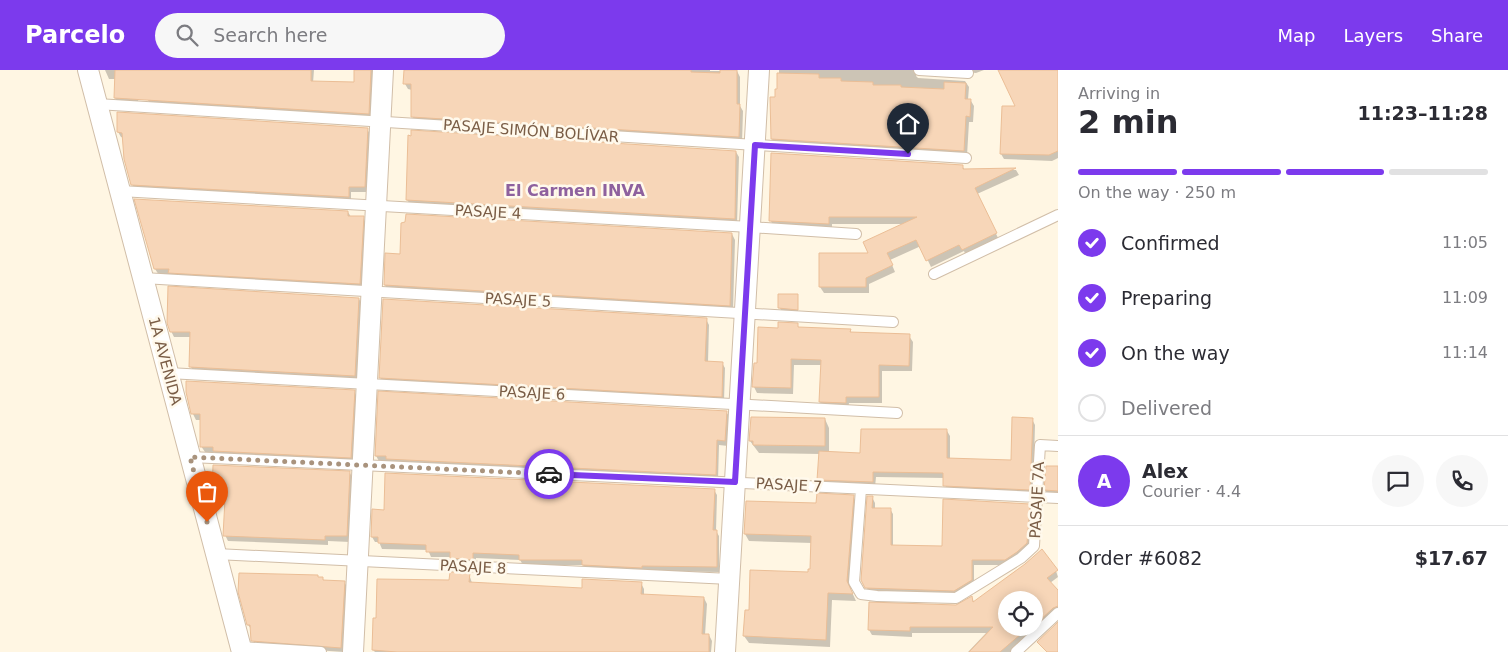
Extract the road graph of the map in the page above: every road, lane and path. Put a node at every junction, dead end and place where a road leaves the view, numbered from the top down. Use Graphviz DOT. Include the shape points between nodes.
graph roads {
  1 [pos="88,70"];
  2 [pos="383,70"];
  3 [pos="759,70"];
  4 [pos="919,70"];
  5 [pos="968,73"];
  6 [pos="97,104"];
  7 [pos="380,122"];
  8 [pos="755,145"];
  9 [pos="966,158"];
  10 [pos="120,191"];
  11 [pos="376,206"];
  12 [pos="1058,215"];
  13 [pos="750,227"];
  14 [pos="856,234"];
  15 [pos="934,274"];
  16 [pos="143,278"];
  17 [pos="372,291"];
  18 [pos="745,313"];
  19 [pos="893,322"];
  20 [pos="168,373"];
  21 [pos="367,384"];
  22 [pos="740,404"];
  23 [pos="897,413"];
  24 [pos="1058,446"];
  25 [pos="190,457"];
  26 [pos="363,465"];
  27 [pos="735,482"];
  28 [pos="862,488"];
  29 [pos="1038,497"];
  30 [pos="1058,498"];
  31 [pos="216,554"];
  32 [pos="358,561"];
  33 [pos="730,579"];
  34 [pos="1058,613"];
  35 [pos="241,650"];
  36 [pos="321,652"];
  37 [pos="353,652"];
  38 [pos="725,652"];
  39 [pos="1016,652"];
  1 -- 6 [label="street, 1A AVENIDA"];
  2 -- 7 [label="street"];
  3 -- 8 [label="street"];
  4 -- 5 [label="lane"];
  6 -- 7 [label="lane, PASAJE SIMÓN BOLÍVAR"];
  6 -- 10 [label="street, 1A AVENIDA"];
  7 -- 8 [label="lane, PASAJE SIMÓN BOLÍVAR"];
  7 -- 11 [label="street"];
  8 -- 9 [label="lane, PASAJE SIMÓN BOLÍVAR"];
  8 -- 13 [label="street"];
  10 -- 11 [label="lane, PASAJE 4"];
  10 -- 16 [label="street, 1A AVENIDA"];
  11 -- 13 [label="lane, PASAJE 4"];
  11 -- 17 [label="street"];
  12 -- 15 [label="lane"];
  13 -- 14 [label="lane, PASAJE 4"];
  13 -- 18 [label="street"];
  16 -- 17 [label="lane, PASAJE 5"];
  16 -- 20 [label="street, 1A AVENIDA"];
  17 -- 18 [label="lane, PASAJE 5"];
  17 -- 21 [label="street"];
  18 -- 19 [label="lane, PASAJE 5"];
  18 -- 22 [label="street"];
  20 -- 21 [label="lane, PASAJE 6"];
  20 -- 25 [label="street, 1A AVENIDA"];
  21 -- 22 [label="lane, PASAJE 6"];
  21 -- 26 [label="street"];
  22 -- 23 [label="lane, PASAJE 6"];
  22 -- 27 [label="street"];
  24 -- 29 [label="lane, PASAJE 7A" via="1040,445"];
  25 -- 26 [label="lane, PASAJE 7"];
  25 -- 31 [label="street, 1A AVENIDA"];
  26 -- 27 [label="lane, PASAJE 7"];
  26 -- 32 [label="street"];
  27 -- 28 [label="lane, PASAJE 7"];
  27 -- 33 [label="street"];
  28 -- 29 [label="lane, PASAJE 7"];
  28 -- 29 [label="lane, PASAJE 7A" via="854,582 861,594 877,596 956,598 1021,558 1034,546"];
  29 -- 30 [label="lane, PASAJE 7"];
  31 -- 32 [label="lane, PASAJE 8"];
  31 -- 35 [label="street, 1A AVENIDA"];
  32 -- 33 [label="lane, PASAJE 8"];
  32 -- 37 [label="street"];
  33 -- 38 [label="street"];
  34 -- 39 [label="lane"];
  35 -- 36 [label="lane"];
}
